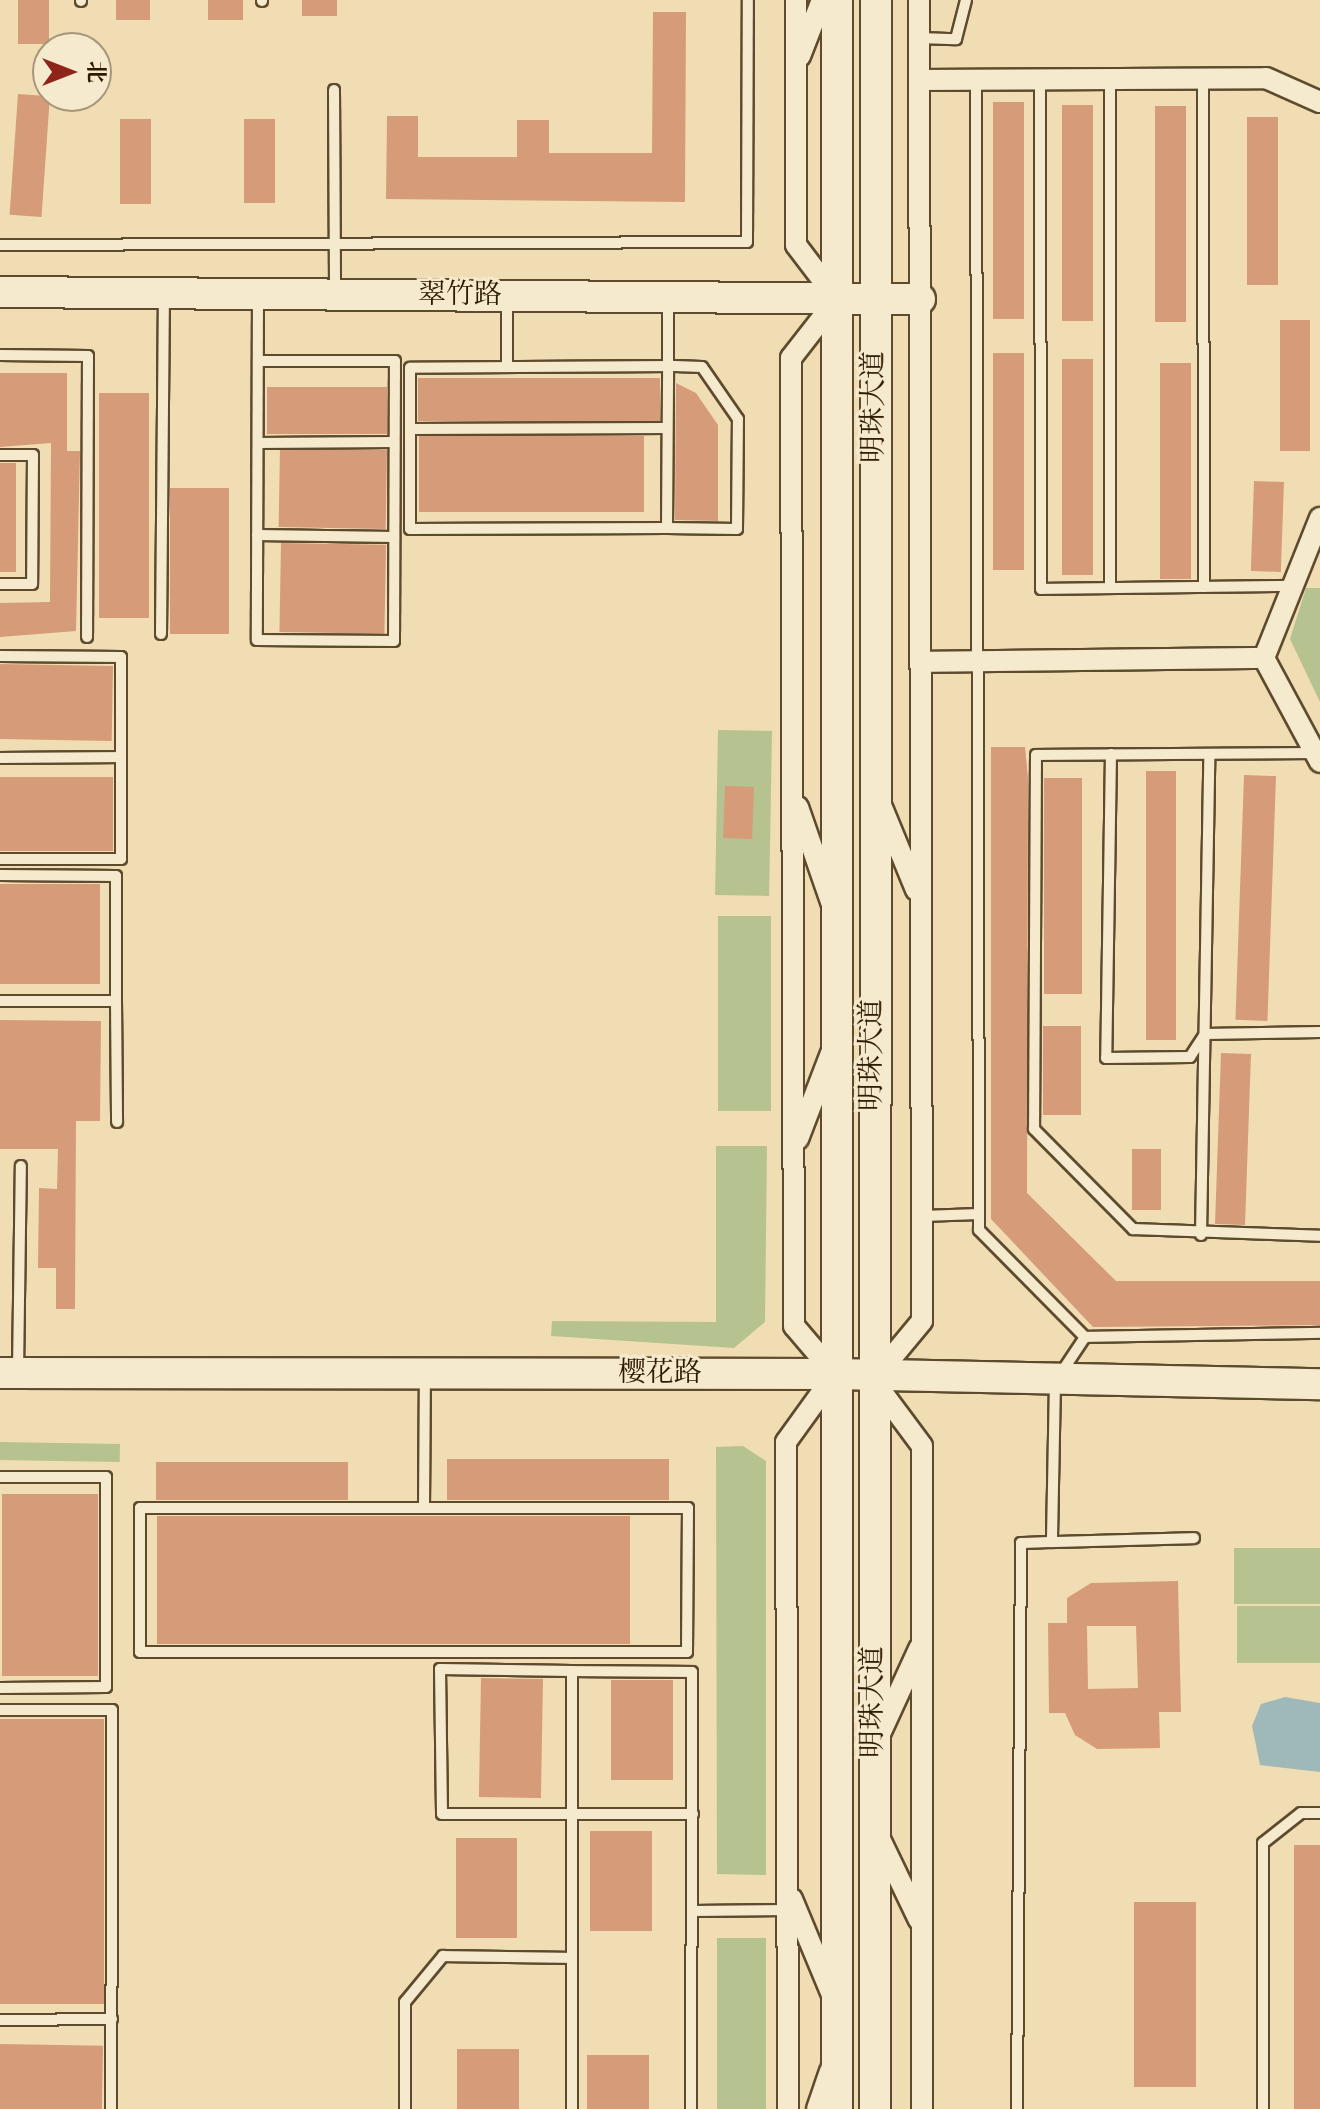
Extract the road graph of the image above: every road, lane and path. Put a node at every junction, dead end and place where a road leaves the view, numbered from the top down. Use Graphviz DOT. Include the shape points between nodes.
graph roads {
  1 [pos="748,0"];
  2 [pos="796,0"];
  3 [pos="822,0"];
  4 [pos="837,0"];
  5 [pos="876,0"];
  6 [pos="919,0"];
  7 [pos="966,0"];
  8 [pos="919,38"];
  9 [pos="796,65"];
  10 [pos="1040,79"];
  11 [pos="1110,79"];
  12 [pos="1203,79"];
  13 [pos="919,80"];
  14 [pos="976,80"];
  15 [pos="334,90"];
  16 [pos="1320,102"];
  17 [pos="336,244"];
  18 [pos="0,245"];
  19 [pos="0,292"];
  20 [pos="164,293"];
  21 [pos="258,294"];
  22 [pos="335,295"];
  23 [pos="506,296"];
  24 [pos="668,297"];
  25 [pos="837,299"];
  26 [pos="875,299"];
  27 [pos="920,299"];
  28 [pos="0,355"];
  29 [pos="258,361"];
  30 [pos="668,366"];
  31 [pos="507,367"];
  32 [pos="667,428"];
  33 [pos="410,429"];
  34 [pos="394,442"];
  35 [pos="258,443"];
  36 [pos="0,455"];
  37 [pos="836,509"];
  38 [pos="874,509"];
  39 [pos="1320,518"];
  40 [pos="667,528"];
  41 [pos="257,535"];
  42 [pos="394,537"];
  43 [pos="0,584"];
  44 [pos="1293,586"];
  45 [pos="1204,587"];
  46 [pos="1110,588"];
  47 [pos="161,634"];
  48 [pos="87,637"];
  49 [pos="0,656"];
  50 [pos="1264,658"];
  51 [pos="975,661"];
  52 [pos="921,662"];
  53 [pos="1111,754"];
  54 [pos="1209,754"];
  55 [pos="121,757"];
  56 [pos="0,758"];
  57 [pos="1316,758"];
  58 [pos="874,789"];
  59 [pos="792,792"];
  60 [pos="0,859"];
  61 [pos="0,875"];
  62 [pos="921,901"];
  63 [pos="836,916"];
  64 [pos="0,1001"];
  65 [pos="116,1001"];
  66 [pos="1320,1032"];
  67 [pos="1205,1034"];
  68 [pos="836,1041"];
  69 [pos="117,1122"];
  70 [pos="793,1152"];
  71 [pos="21,1166"];
  72 [pos="835,1187"];
  73 [pos="873,1189"];
  74 [pos="979,1214"];
  75 [pos="922,1216"];
  76 [pos="1201,1235"];
  77 [pos="1320,1236"];
  78 [pos="1320,1333"];
  79 [pos="1085,1337"];
  80 [pos="9,1373"];
  81 [pos="425,1373"];
  82 [pos="835,1374"];
  83 [pos="873,1380"];
  84 [pos="1055,1382"];
  85 [pos="1320,1384"];
  86 [pos="0,1477"];
  87 [pos="424,1508"];
  88 [pos="1194,1538"];
  89 [pos="1052,1542"];
  90 [pos="836,1602"];
  91 [pos="873,1604"];
  92 [pos="922,1642"];
  93 [pos="572,1671"];
  94 [pos="0,1688"];
  95 [pos="0,1710"];
  96 [pos="874,1747"];
  97 [pos="1320,1813"];
  98 [pos="693,1814"];
  99 [pos="572,1815"];
  100 [pos="874,1826"];
  101 [pos="787,1888"];
  102 [pos="787,1910"];
  103 [pos="693,1911"];
  104 [pos="922,1927"];
  105 [pos="572,1958"];
  106 [pos="837,2005"];
  107 [pos="112,2019"];
  108 [pos="0,2020"];
  109 [pos="837,2052"];
  110 [pos="111,2109"];
  111 [pos="405,2109"];
  112 [pos="572,2109"];
  113 [pos="691,2109"];
  114 [pos="788,2109"];
  115 [pos="817,2109"];
  116 [pos="837,2109"];
  117 [pos="875,2109"];
  118 [pos="922,2109"];
  119 [pos="1017,2109"];
  120 [pos="1263,2109"];
  1 -- 17 [label="lane" via="747,242"];
  2 -- 9 [label="street"];
  3 -- 9 [label="street"];
  4 -- 25 [label="main road, 明珠大道"];
  5 -- 26 [label="main road, 明珠大道"];
  6 -- 8 [label="street"];
  7 -- 8 [label="lane" via="956,39"];
  8 -- 13 [label="street"];
  9 -- 25 [label="street" via="796,245"];
  10 -- 11 [label="street"];
  10 -- 14 [label="street"];
  10 -- 46 [label="lane" via="1041,589"];
  11 -- 12 [label="street"];
  11 -- 46 [label="lane"];
  12 -- 16 [label="street" via="1266,78"];
  12 -- 45 [label="lane"];
  13 -- 14 [label="street"];
  13 -- 27 [label="street"];
  14 -- 51 [label="lane"];
  15 -- 17 [label="lane"];
  17 -- 18 [label="lane"];
  17 -- 22 [label="lane"];
  19 -- 20 [label="main road, 翠竹路"];
  20 -- 21 [label="main road, 翠竹路"];
  20 -- 47 [label="lane"];
  21 -- 22 [label="main road, 翠竹路"];
  21 -- 29 [label="lane"];
  22 -- 23 [label="main road, 翠竹路"];
  23 -- 24 [label="main road, 翠竹路"];
  23 -- 31 [label="lane"];
  24 -- 25 [label="main road, 翠竹路"];
  24 -- 30 [label="lane"];
  25 -- 26 [label="main road, 翠竹路"];
  25 -- 37 [label="main road, 明珠大道"];
  25 -- 59 [label="street" via="791,358"];
  26 -- 27 [label="main road, 翠竹路"];
  26 -- 38 [label="main road, 明珠大道"];
  27 -- 52 [label="street"];
  28 -- 48 [label="lane" via="88,356"];
  29 -- 34 [label="lane" via="395,361"];
  29 -- 35 [label="lane"];
  30 -- 31 [label="lane"];
  30 -- 32 [label="lane"];
  30 -- 40 [label="lane" via="702,367 738,419 738,450 737,529"];
  31 -- 33 [label="lane" via="410,368"];
  32 -- 33 [label="lane"];
  32 -- 40 [label="lane"];
  33 -- 40 [label="lane" via="410,529"];
  34 -- 35 [label="lane"];
  34 -- 42 [label="lane"];
  35 -- 41 [label="lane"];
  36 -- 43 [label="lane" via="33,455 32,584"];
  37 -- 38 [label="main road" via="848,483 865,484"];
  37 -- 63 [label="main road, 明珠大道"];
  38 -- 58 [label="main road, 明珠大道"];
  39 -- 44 [label="street"];
  41 -- 42 [label="lane"];
  41 -- 42 [label="lane" via="257,640 272,641 394,641"];
  44 -- 45 [label="lane"];
  44 -- 50 [label="street"];
  45 -- 46 [label="lane"];
  49 -- 55 [label="lane" via="121,657"];
  50 -- 51 [label="street"];
  50 -- 57 [label="street"];
  51 -- 52 [label="street"];
  51 -- 74 [label="lane"];
  52 -- 62 [label="street"];
  53 -- 54 [label="lane"];
  53 -- 67 [label="lane" via="1106,1058 1190,1057"];
  53 -- 76 [label="lane" via="1036,755 1034,1129 1133,1229"];
  54 -- 57 [label="lane"];
  54 -- 67 [label="lane"];
  55 -- 56 [label="lane"];
  55 -- 60 [label="lane" via="121,859"];
  58 -- 62 [label="street"];
  58 -- 73 [label="main road, 明珠大道"];
  59 -- 63 [label="street"];
  59 -- 70 [label="street"];
  61 -- 65 [label="lane" via="116,876"];
  62 -- 75 [label="street"];
  63 -- 68 [label="main road, 明珠大道"];
  64 -- 65 [label="lane"];
  65 -- 69 [label="lane"];
  66 -- 67 [label="lane"];
  67 -- 76 [label="lane"];
  68 -- 70 [label="street"];
  68 -- 72 [label="main road, 明珠大道"];
  70 -- 82 [label="street" via="794,1326"];
  71 -- 80 [label="lane"];
  72 -- 73 [label="main road" via="845,1210 861,1209"];
  72 -- 82 [label="main road, 明珠大道"];
  73 -- 83 [label="main road, 明珠大道"];
  74 -- 75 [label="lane"];
  74 -- 79 [label="lane" via="979,1230"];
  75 -- 83 [label="street" via="922,1321"];
  76 -- 77 [label="lane"];
  78 -- 79 [label="lane"];
  79 -- 84 [label="lane"];
  80 -- 81 [label="main road, 樱花路"];
  81 -- 82 [label="main road, 樱花路"];
  81 -- 87 [label="lane"];
  82 -- 83 [label="main road, 樱花路"];
  82 -- 90 [label="main road, 明珠大道"];
  82 -- 101 [label="street" via="786,1442"];
  83 -- 84 [label="main road, 樱花路"];
  83 -- 91 [label="main road, 明珠大道"];
  83 -- 92 [label="street" via="922,1446"];
  84 -- 85 [label="main road, 樱花路"];
  84 -- 89 [label="lane"];
  86 -- 94 [label="lane" via="106,1477 106,1687"];
  87 -- 87 [label="lane" via="140,1508 140,1652 687,1652 688,1508"];
  88 -- 89 [label="lane"];
  89 -- 119 [label="lane" via="1021,1543"];
  90 -- 91 [label="main road" via="848,1586 860,1586"];
  90 -- 106 [label="main road, 明珠大道"];
  91 -- 96 [label="main road, 明珠大道"];
  92 -- 96 [label="street"];
  92 -- 104 [label="street"];
  93 -- 98 [label="lane" via="692,1672"];
  93 -- 99 [label="lane"];
  93 -- 99 [label="lane" via="440,1669 442,1814"];
  95 -- 107 [label="lane" via="112,1710"];
  96 -- 100 [label="main road, 明珠大道"];
  97 -- 120 [label="lane" via="1301,1813 1263,1843"];
  98 -- 99 [label="lane"];
  98 -- 103 [label="lane"];
  99 -- 105 [label="lane"];
  100 -- 104 [label="street"];
  100 -- 117 [label="main road, 明珠大道"];
  101 -- 102 [label="street"];
  101 -- 106 [label="street"];
  102 -- 103 [label="lane"];
  102 -- 114 [label="street"];
  103 -- 113 [label="lane"];
  104 -- 118 [label="street"];
  105 -- 111 [label="lane" via="443,1956 405,2002"];
  105 -- 112 [label="lane"];
  106 -- 109 [label="main road, 明珠大道"];
  107 -- 108 [label="lane"];
  107 -- 110 [label="lane"];
  109 -- 115 [label="street"];
  109 -- 116 [label="main road, 明珠大道"];
}
